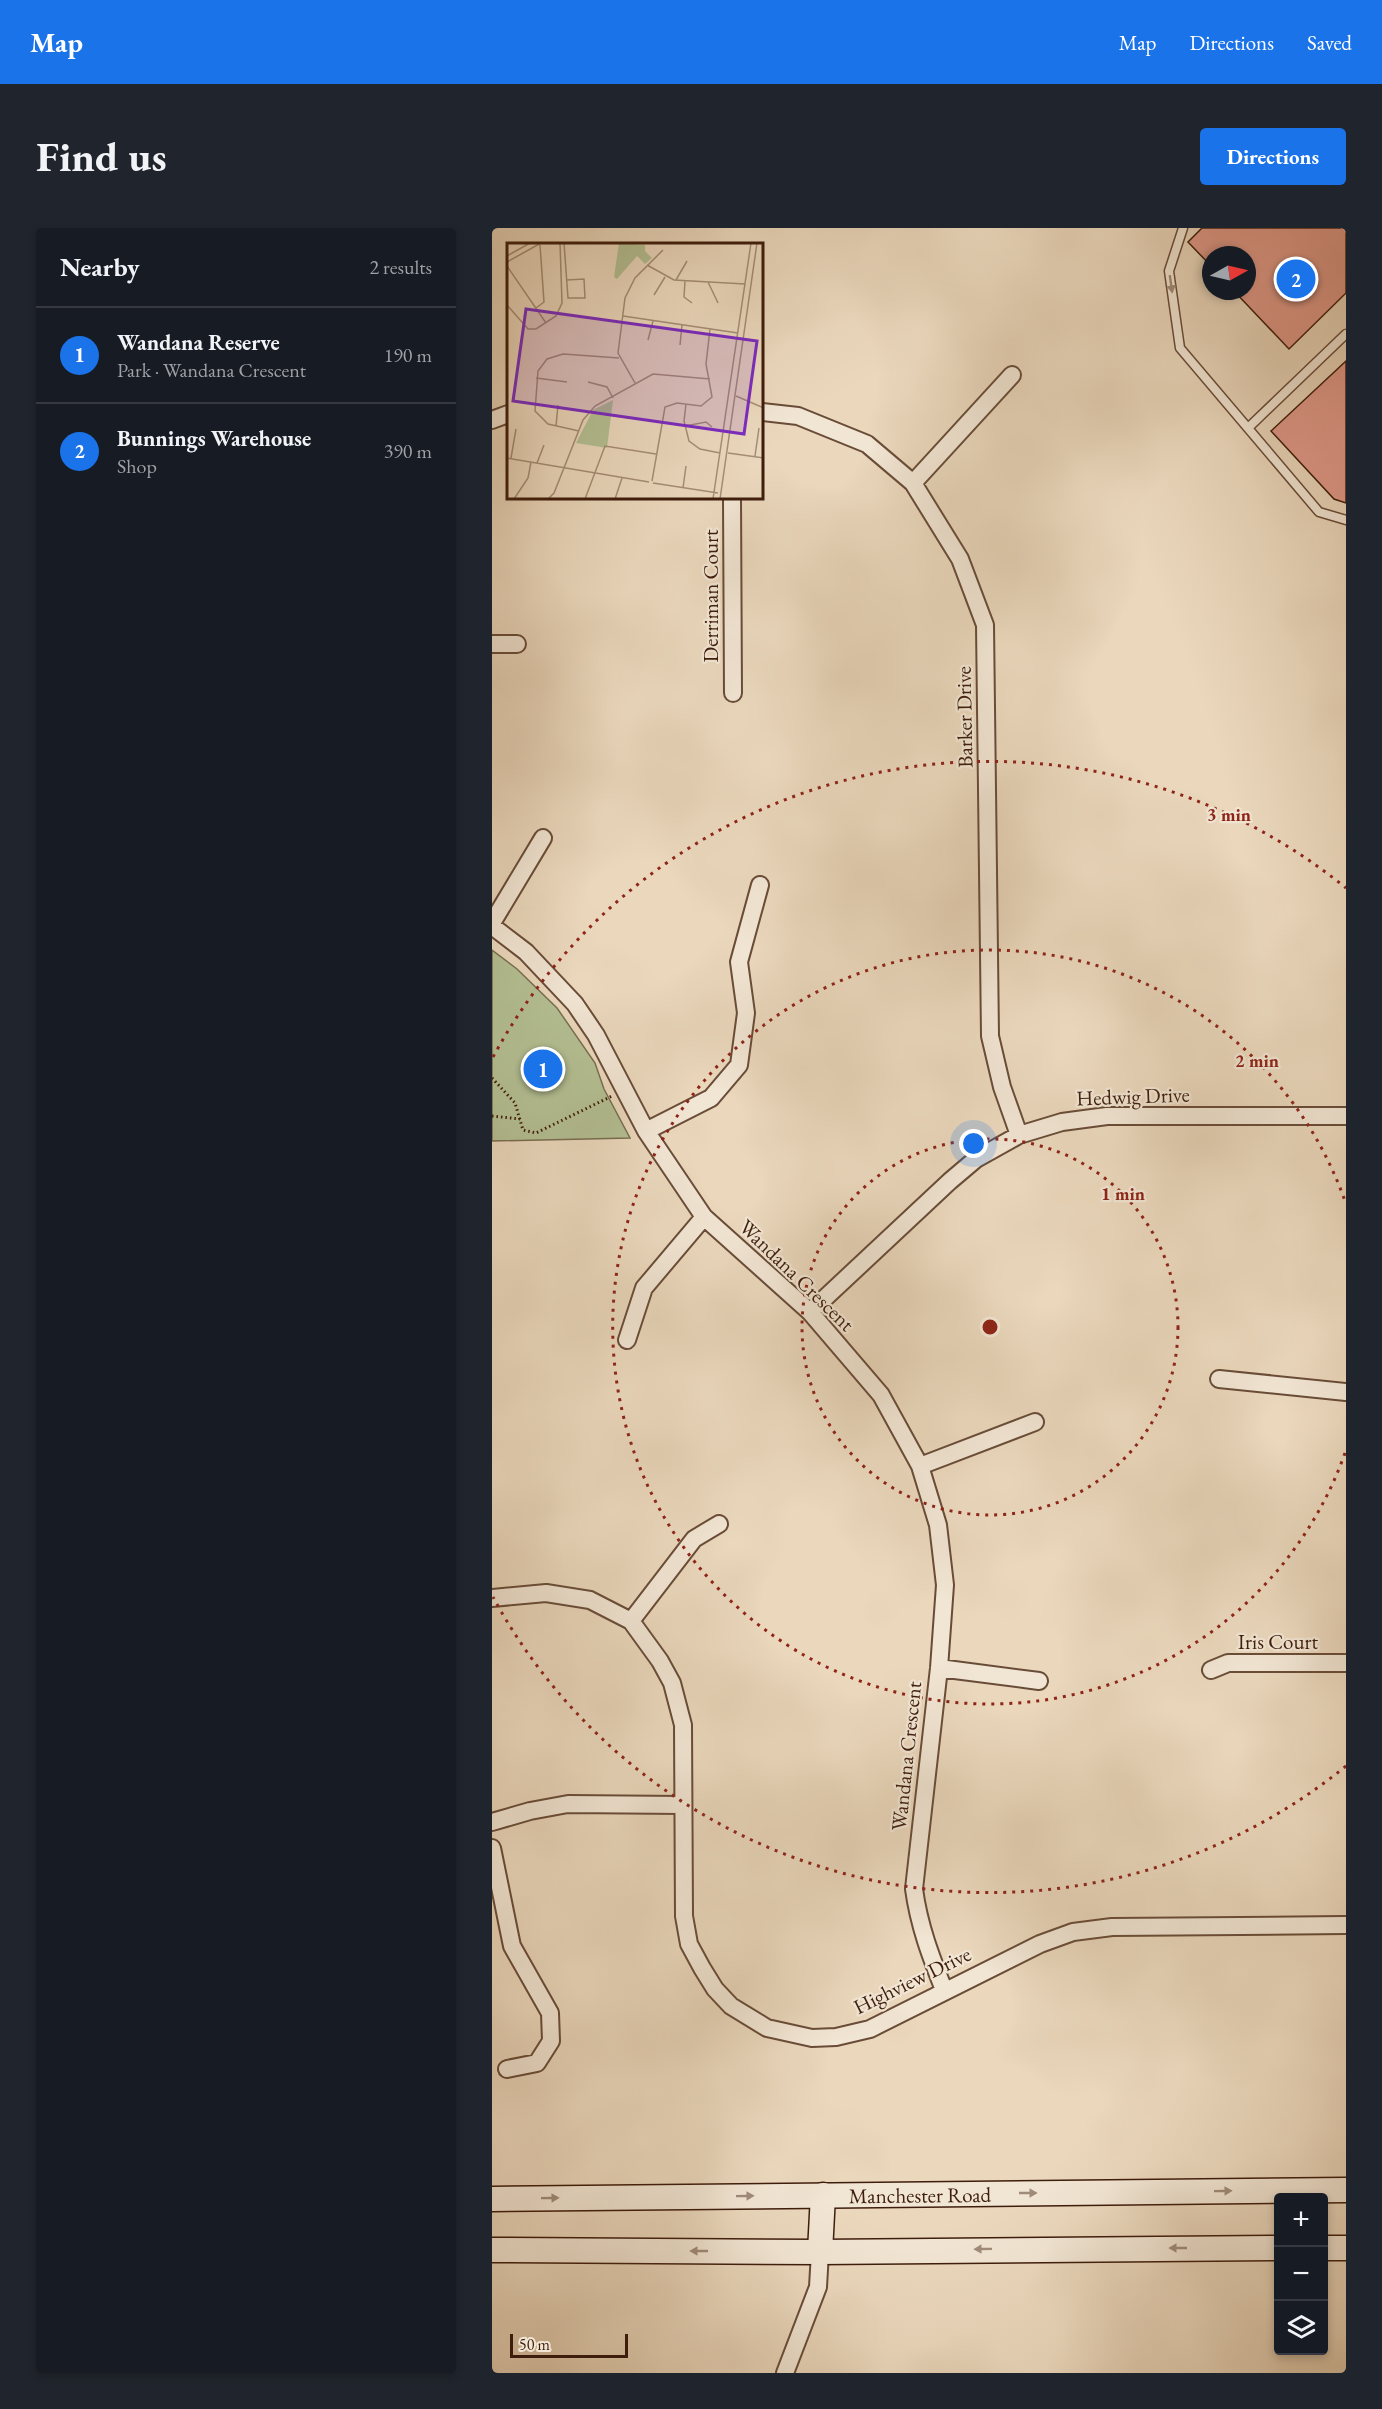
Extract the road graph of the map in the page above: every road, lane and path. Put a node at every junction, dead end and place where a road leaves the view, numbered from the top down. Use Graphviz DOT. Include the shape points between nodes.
graph roads {
  1 [pos="1183,228"];
  2 [pos="1346,334"];
  3 [pos="1012,375"];
  4 [pos="764,412"];
  5 [pos="507,414"];
  6 [pos="492,420"];
  7 [pos="1248,428"];
  8 [pos="913,483"];
  9 [pos="732,500"];
  10 [pos="1346,520"];
  11 [pos="517,644"];
  12 [pos="492,645"];
  13 [pos="733,693"];
  14 [pos="543,838"];
  15 [pos="760,885"];
  16 [pos="492,924"];
  17 [pos="492,1078"];
  18 [pos="624,1090"];
  19 [pos="492,1116"];
  20 [pos="1346,1116"];
  21 [pos="520,1119"];
  22 [pos="646,1131"];
  23 [pos="1019,1135"];
  24 [pos="704,1217"];
  25 [pos="810,1312"];
  26 [pos="627,1340"];
  27 [pos="1220,1379"];
  28 [pos="1346,1392"];
  29 [pos="1035,1422"];
  30 [pos="920,1466"];
  31 [pos="719,1524"];
  32 [pos="492,1598"];
  33 [pos="631,1621"];
  34 [pos="1346,1663"];
  35 [pos="939,1668"];
  36 [pos="1211,1670"];
  37 [pos="1039,1681"];
  38 [pos="682,1805"];
  39 [pos="492,1822"];
  40 [pos="492,1848"];
  41 [pos="1346,1925"];
  42 [pos="944,1990"];
  43 [pos="507,2070"];
  44 [pos="1346,2190"];
  45 [pos="823,2195"];
  46 [pos="492,2199"];
  47 [pos="1274,2248"];
  48 [pos="1328,2248"];
  49 [pos="1346,2248"];
  50 [pos="492,2250"];
  51 [pos="820,2252"];
  52 [pos="784,2373"];
  1 -- 7 [label="lane, one-way" via="1169,271 1180,348"];
  2 -- 7 [label="lane"];
  3 -- 8 [label="street"];
  4 -- 8 [label="street, Barker Drive" via="798,416 867,444"];
  5 -- 6 [label="street"];
  7 -- 10 [label="lane" via="1319,512"];
  8 -- 23 [label="street, Barker Drive" via="960,559 985,625 990,1036"];
  9 -- 13 [label="street, Derriman Court"];
  11 -- 12 [label="street"];
  14 -- 16 [label="street"];
  15 -- 22 [label="street" via="739,962 746,1013 739,1065 711,1098"];
  16 -- 18 [label="street, Wandana Crescent" via="526,952 575,1004"];
  17 -- 21 [label="path" via="515,1103"];
  18 -- 21 [label="path" via="536,1133 523,1130"];
  18 -- 22 [label="street, Wandana Crescent"];
  19 -- 21 [label="path"];
  20 -- 23 [label="street, Hedwig Drive" via="1107,1116 1062,1122"];
  22 -- 24 [label="street, Wandana Crescent"];
  23 -- 25 [label="street, Hedwig Drive" via="976,1159 950,1181"];
  24 -- 25 [label="street, Wandana Crescent"];
  24 -- 26 [label="street" via="644,1288"];
  25 -- 30 [label="street, Wandana Crescent" via="881,1395"];
  27 -- 28 [label="street"];
  29 -- 30 [label="street"];
  30 -- 35 [label="street, Wandana Crescent" via="938,1525 945,1585"];
  31 -- 33 [label="street" via="694,1539"];
  32 -- 33 [label="street, Highview Drive" via="546,1593 590,1600"];
  33 -- 38 [label="street, Highview Drive" via="672,1683 683,1725"];
  34 -- 36 [label="street, Iris Court" via="1228,1663"];
  35 -- 37 [label="street"];
  35 -- 42 [label="street, Wandana Crescent" via="914,1890 926,1946"];
  38 -- 39 [label="street" via="568,1804"];
  38 -- 42 [label="street, Highview Drive" via="684,1916 689,1944 715,1989 731,2006 767,2028 812,2038 836,2037 870,2029"];
  40 -- 43 [label="street" via="512,1946 550,2013 551,2041 537,2063"];
  41 -- 42 [label="street, Highview Drive" via="1112,1927 1073,1932"];
  45 -- 44 [label="main road, Manchester Road, one-way"];
  46 -- 45 [label="main road, Manchester Road, one-way"];
  45 -- 51 [label="main road"];
  47 -- 51 [label="main road, one-way"];
  48 -- 49 [label="main road"];
  51 -- 50 [label="main road, one-way"];
  51 -- 52 [label="street" via="818,2287"];
}
